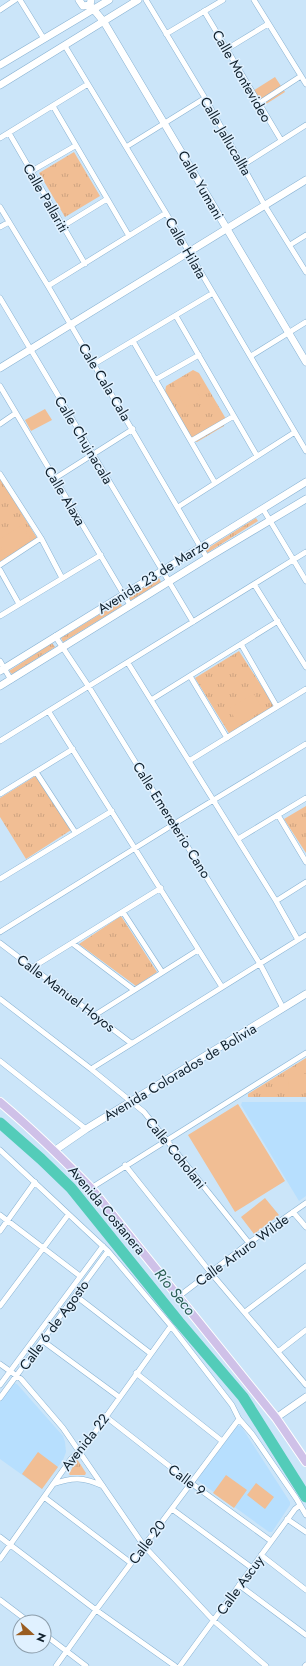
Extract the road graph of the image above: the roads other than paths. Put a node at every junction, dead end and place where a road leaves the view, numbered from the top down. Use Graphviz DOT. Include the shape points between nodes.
graph roads {
  1 [pos="15,0"];
  2 [pos="20,0"];
  3 [pos="79,0"];
  4 [pos="109,0"];
  5 [pos="138,0"];
  6 [pos="146,0"];
  7 [pos="223,0"];
  8 [pos="254,0"];
  9 [pos="91,5"];
  10 [pos="0,10"];
  11 [pos="204,11"];
  12 [pos="104,22"];
  13 [pos="268,24"];
  14 [pos="166,34"];
  15 [pos="44,39"];
  16 [pos="65,46"];
  17 [pos="227,49"];
  18 [pos="0,65"];
  19 [pos="302,76"];
  20 [pos="88,84"];
  21 [pos="306,84"];
  22 [pos="0,85"];
  23 [pos="205,98"];
  24 [pos="258,104"];
  25 [pos="53,106"];
  26 [pos="165,123"];
  27 [pos="306,125"];
  28 [pos="9,133"];
  29 [pos="0,138"];
  30 [pos="281,140"];
  31 [pos="75,146"];
  32 [pos="126,147"];
  33 [pos="243,165"];
  34 [pos="30,172"];
  35 [pos="306,180"];
  36 [pos="107,199"];
  37 [pos="265,206"];
  38 [pos="0,207"];
  39 [pos="166,213"];
  40 [pos="9,222"];
  41 [pos="63,226"];
  42 [pos="0,227"];
  43 [pos="227,229"];
  44 [pos="306,235"];
  45 [pos="129,236"];
  46 [pos="290,245"];
  47 [pos="188,252"];
  48 [pos="85,264"];
  49 [pos="306,272"];
  50 [pos="48,286"];
  51 [pos="213,293"];
  52 [pos="0,298"];
  53 [pos="176,316"];
  54 [pos="306,322"];
  55 [pos="71,325"];
  56 [pos="288,332"];
  57 [pos="133,341"];
  58 [pos="31,349"];
  59 [pos="199,355"];
  60 [pos="251,356"];
  61 [pos="306,362"];
  62 [pos="94,364"];
  63 [pos="0,368"];
  64 [pos="155,380"];
  65 [pos="0,386"];
  66 [pos="16,413"];
  67 [pos="234,416"];
  68 [pos="0,424"];
  69 [pos="133,429"];
  70 [pos="295,432"];
  71 [pos="191,441"];
  72 [pos="306,451"];
  73 [pos="93,454"];
  74 [pos="258,456"];
  75 [pos="0,474"];
  76 [pos="54,479"];
  77 [pos="306,482"];
  78 [pos="215,483"];
  79 [pos="306,498"];
  80 [pos="178,507"];
  81 [pos="262,509"];
  82 [pos="270,520"];
  83 [pos="41,538"];
  84 [pos="200,547"];
  85 [pos="306,552"];
  86 [pos="101,555"];
  87 [pos="207,558"];
  88 [pos="293,560"];
  89 [pos="0,565"];
  90 [pos="0,570"];
  91 [pos="162,571"];
  92 [pos="62,578"];
  93 [pos="306,581"];
  94 [pos="168,582"];
  95 [pos="254,584"];
  96 [pos="124,595"];
  97 [pos="19,604"];
  98 [pos="130,605"];
  99 [pos="0,616"];
  100 [pos="278,621"];
  101 [pos="193,622"];
  102 [pos="55,636"];
  103 [pos="241,644"];
  104 [pos="64,647"];
  105 [pos="0,661"];
  106 [pos="128,662"];
  107 [pos="306,667"];
  108 [pos="2,670"];
  109 [pos="190,676"];
  110 [pos="11,680"];
  111 [pos="0,686"];
  112 [pos="89,687"];
  113 [pos="306,689"];
  114 [pos="151,700"];
  115 [pos="277,707"];
  116 [pos="49,712"];
  117 [pos="227,738"];
  118 [pos="0,741"];
  119 [pos="306,744"];
  120 [pos="73,749"];
  121 [pos="189,761"];
  122 [pos="36,772"];
  123 [pos="0,794"];
  124 [pos="306,798"];
  125 [pos="213,800"];
  126 [pos="112,811"];
  127 [pos="278,815"];
  128 [pos="174,824"];
  129 [pos="75,832"];
  130 [pos="238,839"];
  131 [pos="136,848"];
  132 [pos="306,862"];
  133 [pos="0,879"];
  134 [pos="306,882"];
  135 [pos="161,888"];
  136 [pos="276,901"];
  137 [pos="123,912"];
  138 [pos="0,932"];
  139 [pos="306,935"];
  140 [pos="298,940"];
  141 [pos="0,943"];
  142 [pos="72,943"];
  143 [pos="198,950"];
  144 [pos="260,964"];
  145 [pos="33,967"];
  146 [pos="162,972"];
  147 [pos="222,986"];
  148 [pos="134,990"];
  149 [pos="306,994"];
  150 [pos="0,999"];
  151 [pos="283,1008"];
  152 [pos="95,1015"];
  153 [pos="131,1043"];
  154 [pos="306,1053"];
  155 [pos="0,1061"];
  156 [pos="91,1069"];
  157 [pos="132,1101"];
  158 [pos="0,1102"];
  159 [pos="86,1129"];
  160 [pos="166,1140"];
  161 [pos="54,1151"];
  162 [pos="1,1152"];
  163 [pos="126,1165"];
  164 [pos="35,1182"];
  165 [pos="91,1188"];
  166 [pos="306,1203"];
  167 [pos="293,1212"];
  168 [pos="0,1215"];
  169 [pos="68,1215"];
  170 [pos="8,1221"];
  171 [pos="306,1227"];
  172 [pos="0,1231"];
  173 [pos="249,1243"];
  174 [pos="103,1246"];
  175 [pos="43,1248"];
  176 [pos="108,1251"];
  177 [pos="306,1266"];
  178 [pos="211,1273"];
  179 [pos="80,1276"];
  180 [pos="76,1296"];
  181 [pos="178,1297"];
  182 [pos="0,1306"];
  183 [pos="246,1312"];
  184 [pos="170,1326"];
  185 [pos="306,1330"];
  186 [pos="43,1340"];
  187 [pos="278,1351"];
  188 [pos="150,1353"];
  189 [pos="0,1364"];
  190 [pos="10,1371"];
  191 [pos="136,1373"];
  192 [pos="16,1376"];
  193 [pos="0,1385"];
  194 [pos="306,1385"];
  195 [pos="119,1397"];
  196 [pos="306,1397"];
  197 [pos="0,1398"];
  198 [pos="105,1416"];
  199 [pos="276,1418"];
  200 [pos="239,1419"];
  201 [pos="222,1441"];
  202 [pos="78,1450"];
  203 [pos="306,1460"];
  204 [pos="191,1483"];
  205 [pos="53,1484"];
  206 [pos="104,1486"];
  207 [pos="44,1497"];
  208 [pos="300,1506"];
  209 [pos="172,1509"];
  210 [pos="306,1515"];
  211 [pos="287,1519"];
  212 [pos="306,1532"];
  213 [pos="0,1537"];
  214 [pos="271,1541"];
  215 [pos="11,1545"];
  216 [pos="144,1546"];
  217 [pos="261,1555"];
  218 [pos="0,1559"];
  219 [pos="131,1563"];
  220 [pos="252,1568"];
  221 [pos="239,1585"];
  222 [pos="306,1590"];
  223 [pos="0,1600"];
  224 [pos="96,1610"];
  225 [pos="18,1614"];
  226 [pos="214,1621"];
  227 [pos="306,1635"];
  228 [pos="52,1640"];
  229 [pos="66,1651"];
  230 [pos="56,1666"];
  231 [pos="86,1666"];
  232 [pos="175,1666"];
  233 [pos="180,1666"];
  234 [pos="266,1666"];
  1 -- 10 [label="street"];
  2 -- 15 [label="street"];
  3 -- 9 [label="street" via="83,6"];
  4 -- 9 [label="street"];
  5 -- 12 [label="street"];
  6 -- 14 [label="street, Calle Jallucallta"];
  7 -- 11 [label="street"];
  8 -- 13 [label="street"];
  9 -- 12 [label="street, Calle Yumani"];
  9 -- 15 [label="street"];
  11 -- 14 [label="street"];
  11 -- 17 [label="street, Calle Montevideo"];
  12 -- 16 [label="street"];
  12 -- 26 [label="street, Calle Yumani"];
  13 -- 17 [label="street"];
  13 -- 19 [label="street"];
  14 -- 23 [label="street, Calle Jallucallta"];
  15 -- 18 [label="street"];
  16 -- 20 [label="street, Calle Hilata"];
  16 -- 22 [label="street"];
  17 -- 24 [label="street, Calle Montevideo"];
  19 -- 21 [label="street"];
  19 -- 24 [label="street"];
  20 -- 25 [label="street"];
  20 -- 32 [label="street, Calle Hilata"];
  23 -- 26 [label="street"];
  23 -- 33 [label="street, Calle Jallucallta"];
  24 -- 30 [label="street, Calle Montevideo"];
  25 -- 28 [label="street"];
  25 -- 31 [label="street"];
  26 -- 32 [label="street"];
  26 -- 43 [label="street, Calle Yumani"];
  27 -- 30 [label="street"];
  28 -- 29 [label="street"];
  28 -- 34 [label="street, Calle Pallariti"];
  30 -- 33 [label="street"];
  31 -- 34 [label="street"];
  31 -- 36 [label="street"];
  32 -- 39 [label="street, Calle Hilata"];
  33 -- 37 [label="street, Calle Jallucallta"];
  34 -- 41 [label="street, Calle Pallariti"];
  35 -- 37 [label="street"];
  36 -- 41 [label="street"];
  36 -- 45 [label="street"];
  37 -- 43 [label="street"];
  37 -- 46 [label="street, Calle Jallucallta"];
  38 -- 40 [label="street, Cale Cala Cala"];
  39 -- 45 [label="street"];
  39 -- 47 [label="street, Calle Hilata"];
  40 -- 42 [label="street"];
  40 -- 50 [label="street, Cale Cala Cala"];
  41 -- 48 [label="street, Calle Pallariti"];
  43 -- 47 [label="street"];
  43 -- 56 [label="street, Calle Yumani"];
  44 -- 46 [label="street"];
  45 -- 48 [label="street"];
  46 -- 49 [label="street, Calle Jallucallta"];
  47 -- 51 [label="street, Calle Hilata"];
  47 -- 55 [label="street"];
  48 -- 50 [label="street"];
  50 -- 55 [label="street, Cale Cala Cala"];
  51 -- 53 [label="street"];
  51 -- 60 [label="street, Calle Hilata"];
  52 -- 58 [label="street, Calle Chujnacala"];
  53 -- 57 [label="street"];
  53 -- 59 [label="street"];
  54 -- 56 [label="street"];
  55 -- 58 [label="street"];
  55 -- 62 [label="street, Cale Cala Cala"];
  56 -- 60 [label="street"];
  56 -- 61 [label="street, Calle Yumani"];
  57 -- 62 [label="street"];
  57 -- 64 [label="street"];
  58 -- 63 [label="street"];
  58 -- 73 [label="street, Calle Chujnacala"];
  59 -- 64 [label="street"];
  59 -- 67 [label="street"];
  60 -- 70 [label="street, Calle Hilata"];
  62 -- 69 [label="street, Cale Cala Cala"];
  64 -- 71 [label="street"];
  65 -- 66 [label="street, Calle Alaxa"];
  66 -- 68 [label="street"];
  66 -- 76 [label="street, Calle Alaxa"];
  67 -- 71 [label="street"];
  67 -- 74 [label="street"];
  69 -- 73 [label="street"];
  69 -- 80 [label="street, Cale Cala Cala"];
  70 -- 72 [label="street, Calle Hilata"];
  70 -- 74 [label="street"];
  71 -- 78 [label="street"];
  73 -- 76 [label="street"];
  73 -- 91 [label="street, Calle Chujnacala"];
  74 -- 78 [label="street"];
  75 -- 83 [label="street"];
  76 -- 86 [label="street, Calle Alaxa"];
  77 -- 81 [label="street, Avenida 23 de Marzo"];
  78 -- 80 [label="street"];
  79 -- 82 [label="street, Avenida 23 de Marzo"];
  80 -- 84 [label="street, Cale Cala Cala"];
  81 -- 82 [label="street"];
  81 -- 84 [label="street, Avenida 23 de Marzo"];
  82 -- 87 [label="street, Avenida 23 de Marzo"];
  82 -- 88 [label="street"];
  83 -- 89 [label="street"];
  83 -- 92 [label="street"];
  84 -- 87 [label="street, Cale Cala Cala"];
  84 -- 91 [label="street, Avenida 23 de Marzo"];
  85 -- 88 [label="street"];
  86 -- 92 [label="street"];
  86 -- 96 [label="street, Calle Alaxa"];
  87 -- 94 [label="street, Avenida 23 de Marzo"];
  88 -- 93 [label="street"];
  88 -- 95 [label="street"];
  90 -- 97 [label="street"];
  91 -- 94 [label="street, Calle Chujnacala"];
  91 -- 96 [label="street, Avenida 23 de Marzo"];
  92 -- 97 [label="street"];
  94 -- 98 [label="street, Avenida 23 de Marzo"];
  94 -- 101 [label="street, Calle Chujnacala"];
  95 -- 100 [label="street"];
  95 -- 101 [label="street"];
  96 -- 98 [label="street, Calle Alaxa"];
  96 -- 102 [label="street, Avenida 23 de Marzo"];
  97 -- 99 [label="street"];
  98 -- 104 [label="street, Avenida 23 de Marzo"];
  100 -- 103 [label="street"];
  100 -- 107 [label="street"];
  101 -- 106 [label="street"];
  102 -- 104 [label="street, Calle Emereterio Cano"];
  102 -- 108 [label="street, Avenida 23 de Marzo"];
  103 -- 109 [label="street"];
  103 -- 115 [label="street"];
  104 -- 110 [label="street, Avenida 23 de Marzo"];
  104 -- 112 [label="street, Calle Emereterio Cano"];
  105 -- 108 [label="street"];
  106 -- 112 [label="street"];
  106 -- 114 [label="street"];
  108 -- 110 [label="street"];
  109 -- 114 [label="street"];
  109 -- 117 [label="street"];
  110 -- 111 [label="street, Avenida 23 de Marzo"];
  112 -- 116 [label="street"];
  112 -- 128 [label="street, Calle Emereterio Cano"];
  113 -- 115 [label="street"];
  114 -- 121 [label="street"];
  115 -- 117 [label="street"];
  116 -- 118 [label="street"];
  116 -- 120 [label="street"];
  117 -- 121 [label="street"];
  119 -- 125 [label="street"];
  120 -- 122 [label="street"];
  120 -- 126 [label="street"];
  121 -- 125 [label="street"];
  122 -- 123 [label="street"];
  122 -- 129 [label="street"];
  124 -- 127 [label="street"];
  125 -- 128 [label="street"];
  125 -- 130 [label="street"];
  126 -- 129 [label="street"];
  126 -- 131 [label="street"];
  127 -- 130 [label="street"];
  127 -- 132 [label="street"];
  128 -- 131 [label="street"];
  128 -- 144 [label="street, Calle Emereterio Cano"];
  129 -- 133 [label="street"];
  130 -- 136 [label="street"];
  131 -- 135 [label="street"];
  131 -- 138 [label="street"];
  134 -- 136 [label="street"];
  135 -- 137 [label="street"];
  135 -- 143 [label="street"];
  136 -- 140 [label="street"];
  137 -- 142 [label="street"];
  137 -- 146 [label="street"];
  139 -- 140 [label="street"];
  140 -- 144 [label="street"];
  141 -- 145 [label="street, Calle Manuel Hoyos"];
  142 -- 145 [label="street"];
  142 -- 148 [label="street"];
  143 -- 146 [label="street"];
  143 -- 147 [label="street"];
  144 -- 147 [label="street"];
  144 -- 151 [label="street, Calle Emereterio Cano"];
  145 -- 152 [label="street, Calle Manuel Hoyos"];
  146 -- 148 [label="street"];
  147 -- 153 [label="street"];
  148 -- 152 [label="street"];
  149 -- 151 [label="street, Avenida Colorados de Bolivia"];
  150 -- 156 [label="street, Calle Coholani"];
  151 -- 157 [label="street, Avenida Colorados de Bolivia"];
  152 -- 153 [label="street, Calle Manuel Hoyos"];
  153 -- 156 [label="street"];
  154 -- 160 [label="street"];
  155 -- 159 [label="street"];
  156 -- 157 [label="street, Calle Coholani"];
  157 -- 159 [label="street, Avenida Colorados de Bolivia"];
  157 -- 160 [label="street, Calle Coholani"];
  158 -- 161 [label="main road, Avenida Costanera"];
  159 -- 161 [label="street, Avenida Colorados de Bolivia"];
  160 -- 163 [label="street"];
  160 -- 173 [label="street, Calle Coholani"];
  161 -- 165 [label="main road, Avenida Costanera"];
  162 -- 164 [label="street"];
  163 -- 165 [label="street"];
  163 -- 178 [label="street"];
  164 -- 169 [label="street"];
  164 -- 170 [label="street"];
  165 -- 181 [label="main road, Avenida Costanera"];
  166 -- 167 [label="street, Calle Arturo Wilde"];
  167 -- 171 [label="street"];
  167 -- 173 [label="street, Calle Arturo Wilde"];
  168 -- 170 [label="street"];
  169 -- 174 [label="street"];
  169 -- 175 [label="street"];
  170 -- 172 [label="street"];
  170 -- 175 [label="street"];
  173 -- 178 [label="street, Calle Arturo Wilde"];
  174 -- 176 [label="street"];
  174 -- 179 [label="street, Calle 6 de Agosto"];
  175 -- 179 [label="street"];
  175 -- 182 [label="street"];
  176 -- 180 [label="street, Calle 6 de Agosto"];
  176 -- 184 [label="street"];
  177 -- 183 [label="street"];
  178 -- 181 [label="street, Calle Arturo Wilde"];
  178 -- 183 [label="street"];
  179 -- 190 [label="street, Calle 6 de Agosto"];
  180 -- 186 [label="street, Calle 6 de Agosto"];
  180 -- 188 [label="street"];
  181 -- 199 [label="main road, Avenida Costanera"];
  183 -- 187 [label="street"];
  184 -- 188 [label="street, Avenida 22"];
  184 -- 200 [label="street" via="232,1405"];
  185 -- 187 [label="street"];
  186 -- 192 [label="street, Calle 6 de Agosto"];
  186 -- 195 [label="street"];
  187 -- 194 [label="street"];
  188 -- 191 [label="street, Avenida 22"];
  189 -- 190 [label="street"];
  190 -- 192 [label="street"];
  190 -- 193 [label="street, Calle 6 de Agosto"];
  191 -- 195 [label="street, Avenida 22"];
  191 -- 201 [label="street"];
  192 -- 197 [label="street, Calle 6 de Agosto"];
  192 -- 202 [label="street" via="44,1404"];
  195 -- 198 [label="street, Avenida 22"];
  196 -- 199 [label="street"];
  198 -- 202 [label="street, Avenida 22" via="90,1439"];
  198 -- 204 [label="street, Calle 9"];
  199 -- 203 [label="main road, Avenida Costanera"];
  200 -- 201 [label="street, Calle 20"];
  200 -- 208 [label="street" via="252,1434"];
  201 -- 204 [label="street, Calle 20"];
  202 -- 205 [label="street, Avenida 22"];
  202 -- 206 [label="street"];
  204 -- 209 [label="street, Calle 20"];
  204 -- 214 [label="street, Calle 9"];
  205 -- 206 [label="street" via="69,1478 81,1478"];
  205 -- 207 [label="street, Avenida 22"];
  206 -- 216 [label="street"];
  207 -- 215 [label="street, Avenida 22"];
  207 -- 219 [label="street"];
  208 -- 210 [label="street"];
  208 -- 211 [label="street, Calle Ascuy" via="294,1509"];
  209 -- 216 [label="street, Calle 20"];
  209 -- 220 [label="street"];
  211 -- 212 [label="street"];
  211 -- 214 [label="street, Calle Ascuy"];
  213 -- 215 [label="street"];
  214 -- 217 [label="street, Calle Ascuy"];
  215 -- 218 [label="street, Avenida 22"];
  215 -- 224 [label="street"];
  216 -- 219 [label="street, Calle 20"];
  216 -- 226 [label="street"];
  217 -- 220 [label="street, Calle Ascuy"];
  217 -- 222 [label="street"];
  219 -- 224 [label="street, Calle 20"];
  220 -- 221 [label="street, Calle Ascuy"];
  221 -- 226 [label="street, Calle Ascuy"];
  221 -- 227 [label="street"];
  223 -- 225 [label="street"];
  224 -- 229 [label="street, Calle 20"];
  224 -- 232 [label="street"];
  226 -- 233 [label="street, Calle Ascuy"];
  226 -- 234 [label="street"];
  228 -- 229 [label="street"];
  229 -- 230 [label="street, Calle 20"];
  229 -- 231 [label="street"];
}
